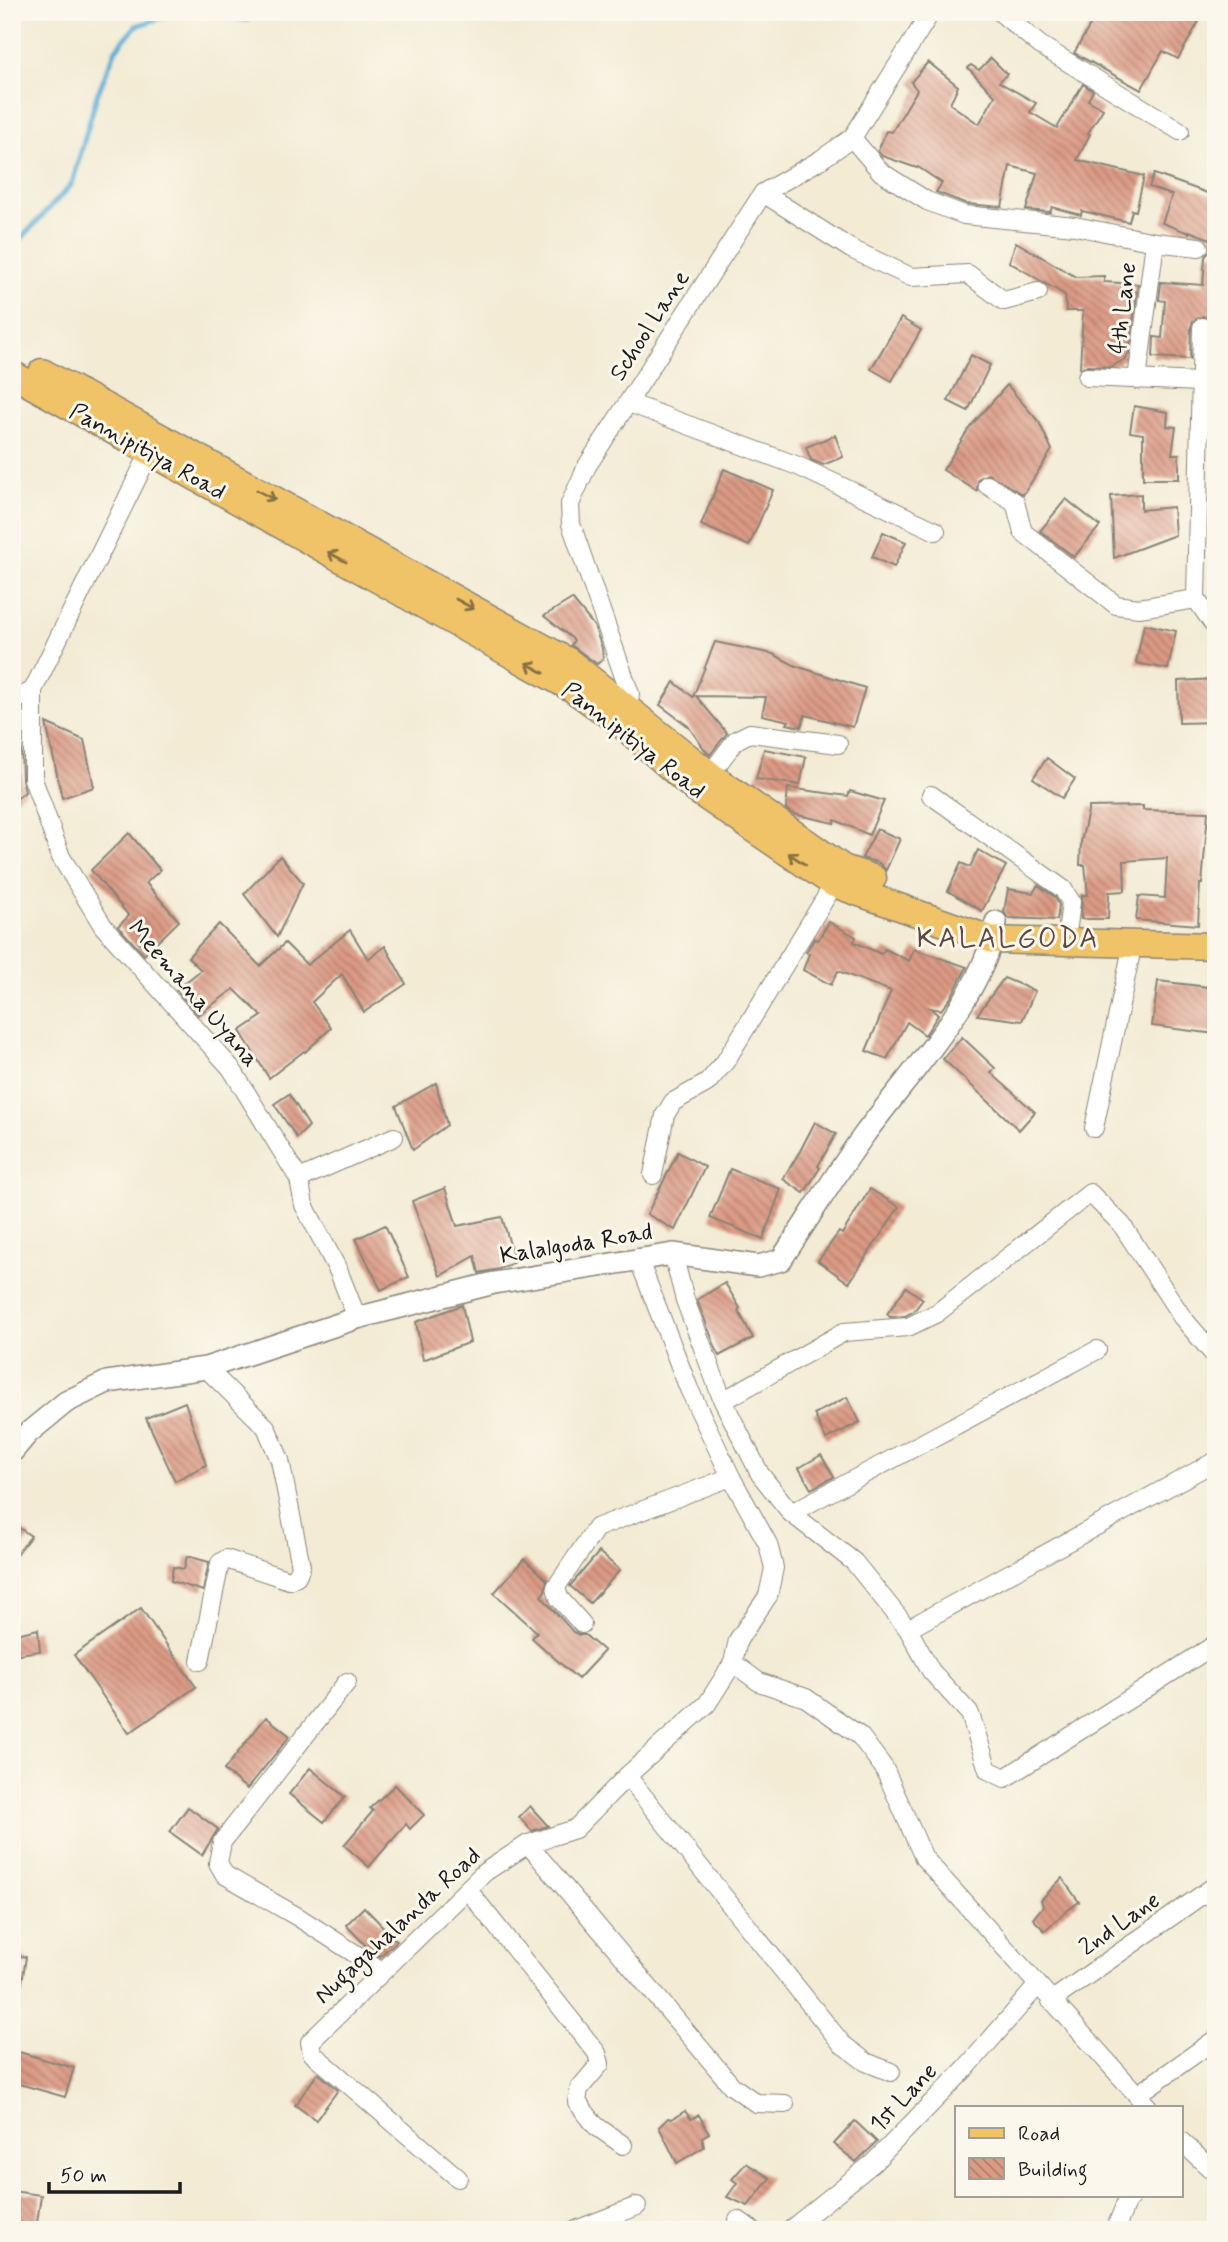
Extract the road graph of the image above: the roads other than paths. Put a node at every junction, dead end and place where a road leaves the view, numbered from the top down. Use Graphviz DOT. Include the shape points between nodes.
graph roads {
  1 [pos="932,12"];
  2 [pos="1000,12"];
  3 [pos="1180,131"];
  4 [pos="852,138"];
  5 [pos="763,193"];
  6 [pos="1155,242"];
  7 [pos="1199,247"];
  8 [pos="1038,292"];
  9 [pos="1202,327"];
  10 [pos="12,356"];
  11 [pos="12,374"];
  12 [pos="1087,377"];
  13 [pos="1137,380"];
  14 [pos="1200,382"];
  15 [pos="629,403"];
  16 [pos="150,452"];
  17 [pos="987,485"];
  18 [pos="936,531"];
  19 [pos="1196,599"];
  20 [pos="1216,628"];
  21 [pos="33,690"];
  22 [pos="12,702"];
  23 [pos="624,717"];
  24 [pos="838,744"];
  25 [pos="713,777"];
  26 [pos="932,795"];
  27 [pos="834,884"];
  28 [pos="1068,926"];
  29 [pos="1216,928"];
  30 [pos="994,931"];
  31 [pos="1133,943"];
  32 [pos="1216,946"];
  33 [pos="1094,1128"];
  34 [pos="394,1137"];
  35 [pos="653,1175"];
  36 [pos="299,1179"];
  37 [pos="673,1254"];
  38 [pos="638,1258"];
  39 [pos="357,1318"];
  40 [pos="1097,1350"];
  41 [pos="1216,1357"];
  42 [pos="206,1368"];
  43 [pos="723,1401"];
  44 [pos="12,1452"];
  45 [pos="1216,1463"];
  46 [pos="731,1477"];
  47 [pos="790,1513"];
  48 [pos="582,1624"];
  49 [pos="908,1629"];
  50 [pos="1216,1644"];
  51 [pos="200,1661"];
  52 [pos="733,1663"];
  53 [pos="347,1682"];
  54 [pos="627,1776"];
  55 [pos="528,1844"];
  56 [pos="1216,1885"];
  57 [pos="468,1890"];
  58 [pos="382,1971"];
  59 [pos="1038,1985"];
  60 [pos="1051,2001"];
  61 [pos="1216,2039"];
  62 [pos="891,2072"];
  63 [pos="1142,2101"];
  64 [pos="785,2104"];
  65 [pos="1182,2142"];
  66 [pos="623,2145"];
  67 [pos="1216,2174"];
  68 [pos="458,2178"];
  69 [pos="1131,2196"];
  70 [pos="637,2206"];
  71 [pos="576,2230"];
  72 [pos="790,2230"];
  73 [pos="1115,2230"];
  1 -- 4 [label="street, School Lane"];
  2 -- 3 [label="street" via="1040,46"];
  4 -- 5 [label="street, School Lane"];
  4 -- 6 [label="street" via="881,172 927,201 964,215 1075,226"];
  5 -- 8 [label="street" via="851,249 911,277 968,274 1004,301"];
  5 -- 15 [label="street, School Lane"];
  6 -- 7 [label="street"];
  6 -- 13 [label="street, 4th Lane"];
  9 -- 14 [label="street"];
  10 -- 23 [label="main road, Pannipitiya Road, one-way" via="568,661"];
  11 -- 16 [label="main road, Pannipitiya Road"];
  12 -- 13 [label="street"];
  13 -- 14 [label="street"];
  14 -- 19 [label="street"];
  15 -- 18 [label="street" via="798,466"];
  15 -- 23 [label="street, School Lane" via="587,466 569,504 571,524 630,694"];
  16 -- 21 [label="street"];
  23 -- 16 [label="main road, Pannipitiya Road, one-way"];
  17 -- 19 [label="street" via="1015,502 1023,532 1116,605 1139,608"];
  19 -- 20 [label="street"];
  21 -- 22 [label="street"];
  21 -- 36 [label="street, Meemana Uyana" via="33,779 61,857 103,926 231,1068"];
  23 -- 25 [label="main road, Pannipitiya Road"];
  27 -- 23 [label="main road, Pannipitiya Road, one-way" via="695,790"];
  24 -- 25 [label="street" via="750,733 736,740"];
  25 -- 30 [label="main road, Pannipitiya Road" via="843,868"];
  26 -- 28 [label="street" via="1063,889 1071,902"];
  27 -- 30 [label="main road, Pannipitiya Road"];
  27 -- 35 [label="street" via="725,1062 707,1083 673,1102 665,1115"];
  28 -- 29 [label="main road, Pannipitiya Road"];
  28 -- 30 [label="main road, Pannipitiya Road"];
  30 -- 31 [label="main road, Pannipitiya Road"];
  30 -- 37 [label="street, Kalalgoda Road" via="963,1005 863,1137 781,1260 758,1266"];
  31 -- 32 [label="main road, Pannipitiya Road"];
  31 -- 33 [label="street"];
  34 -- 36 [label="street"];
  36 -- 39 [label="street, Meemana Uyana" via="304,1205"];
  37 -- 38 [label="street, Kalalgoda Road"];
  37 -- 43 [label="street"];
  38 -- 39 [label="street, Kalalgoda Road" via="494,1283"];
  38 -- 46 [label="street, Nugagahalanda Road" via="688,1389"];
  39 -- 42 [label="street, Kalalgoda Road"];
  40 -- 47 [label="street"];
  41 -- 43 [label="street" via="1182,1317 1122,1225 1090,1193 937,1313 908,1327 844,1332"];
  42 -- 44 [label="street, Kalalgoda Road" via="107,1382 66,1402"];
  42 -- 51 [label="street" via="266,1427 280,1460 301,1566 298,1576 289,1580 226,1559 220,1563"];
  43 -- 47 [label="street" via="760,1474"];
  45 -- 49 [label="street"];
  46 -- 48 [label="street" via="596,1528 556,1587 559,1598"];
  46 -- 52 [label="street, Nugagahalanda Road" via="768,1544 774,1567 768,1596 738,1640"];
  47 -- 49 [label="street" via="854,1562"];
  49 -- 50 [label="street" via="932,1671 970,1714 988,1770 1005,1778"];
  52 -- 54 [label="street, Nugagahalanda Road" via="708,1704"];
  52 -- 59 [label="street" via="759,1682 806,1698 860,1736 884,1768 924,1858"];
  53 -- 58 [label="street" via="222,1842 218,1864 225,1875"];
  54 -- 55 [label="street, Nugagahalanda Road" via="575,1829"];
  54 -- 62 [label="street" via="842,2044 866,2062"];
  55 -- 57 [label="street, Nugagahalanda Road" via="485,1872"];
  55 -- 64 [label="street" via="732,2086 756,2103"];
  56 -- 60 [label="street, 2nd Lane"];
  57 -- 58 [label="street, Nugagahalanda Road"];
  57 -- 66 [label="street" via="597,2053 600,2064 579,2089 577,2102 596,2126"];
  58 -- 68 [label="street, Nugagahalanda Road" via="310,2042 312,2053"];
  59 -- 60 [label="street"];
  59 -- 72 [label="street, 1st Lane" via="966,2068 873,2163"];
  60 -- 63 [label="street"];
  61 -- 63 [label="street"];
  65 -- 67 [label="street"];
  69 -- 73 [label="street"];
  70 -- 71 [label="street"];
}
